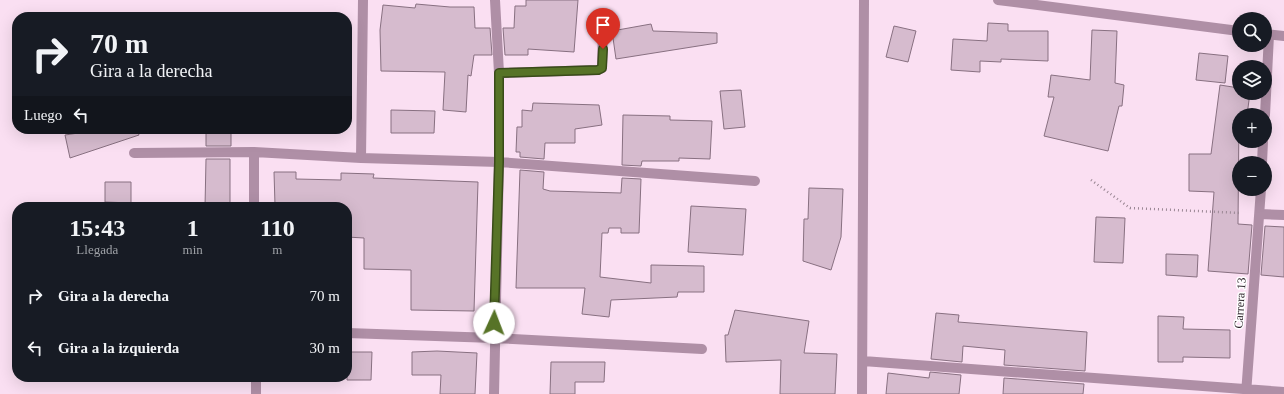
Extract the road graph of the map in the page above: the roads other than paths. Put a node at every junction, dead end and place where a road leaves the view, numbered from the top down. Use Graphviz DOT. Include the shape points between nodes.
graph roads {
  1 [pos="363,0"];
  2 [pos="495,0"];
  3 [pos="864,0"];
  4 [pos="998,0"];
  5 [pos="1232,30"];
  6 [pos="603,31"];
  7 [pos="1272,35"];
  8 [pos="1284,36"];
  9 [pos="1267,52"];
  10 [pos="499,73"];
  11 [pos="1265,108"];
  12 [pos="254,152"];
  13 [pos="134,153"];
  14 [pos="361,158"];
  15 [pos="499,162"];
  16 [pos="755,181"];
  17 [pos="1261,196"];
  18 [pos="254,202"];
  19 [pos="1260,214"];
  20 [pos="1284,215"];
  21 [pos="352,333"];
  22 [pos="494,338"];
  23 [pos="702,349"];
  24 [pos="863,361"];
  25 [pos="256,382"];
  26 [pos="1246,392"];
  27 [pos="1284,392"];
  28 [pos="256,394"];
  29 [pos="494,394"];
  30 [pos="862,394"];
  1 -- 14 [label="street"];
  2 -- 10 [label="street"];
  3 -- 24 [label="street"];
  4 -- 5 [label="street"];
  6 -- 10 [label="street" via="602,68 598,70"];
  7 -- 8 [label="street"];
  9 -- 11 [label="street"];
  10 -- 15 [label="street"];
  12 -- 13 [label="street"];
  12 -- 14 [label="street"];
  12 -- 18 [label="street"];
  14 -- 15 [label="street"];
  15 -- 16 [label="street"];
  15 -- 22 [label="street"];
  17 -- 19 [label="street, Carrera 13"];
  19 -- 20 [label="street"];
  19 -- 26 [label="street, Carrera 13"];
  21 -- 22 [label="street"];
  22 -- 23 [label="street"];
  22 -- 29 [label="street"];
  24 -- 26 [label="street"];
  24 -- 30 [label="street"];
  25 -- 28 [label="street"];
  26 -- 27 [label="street"];
}
